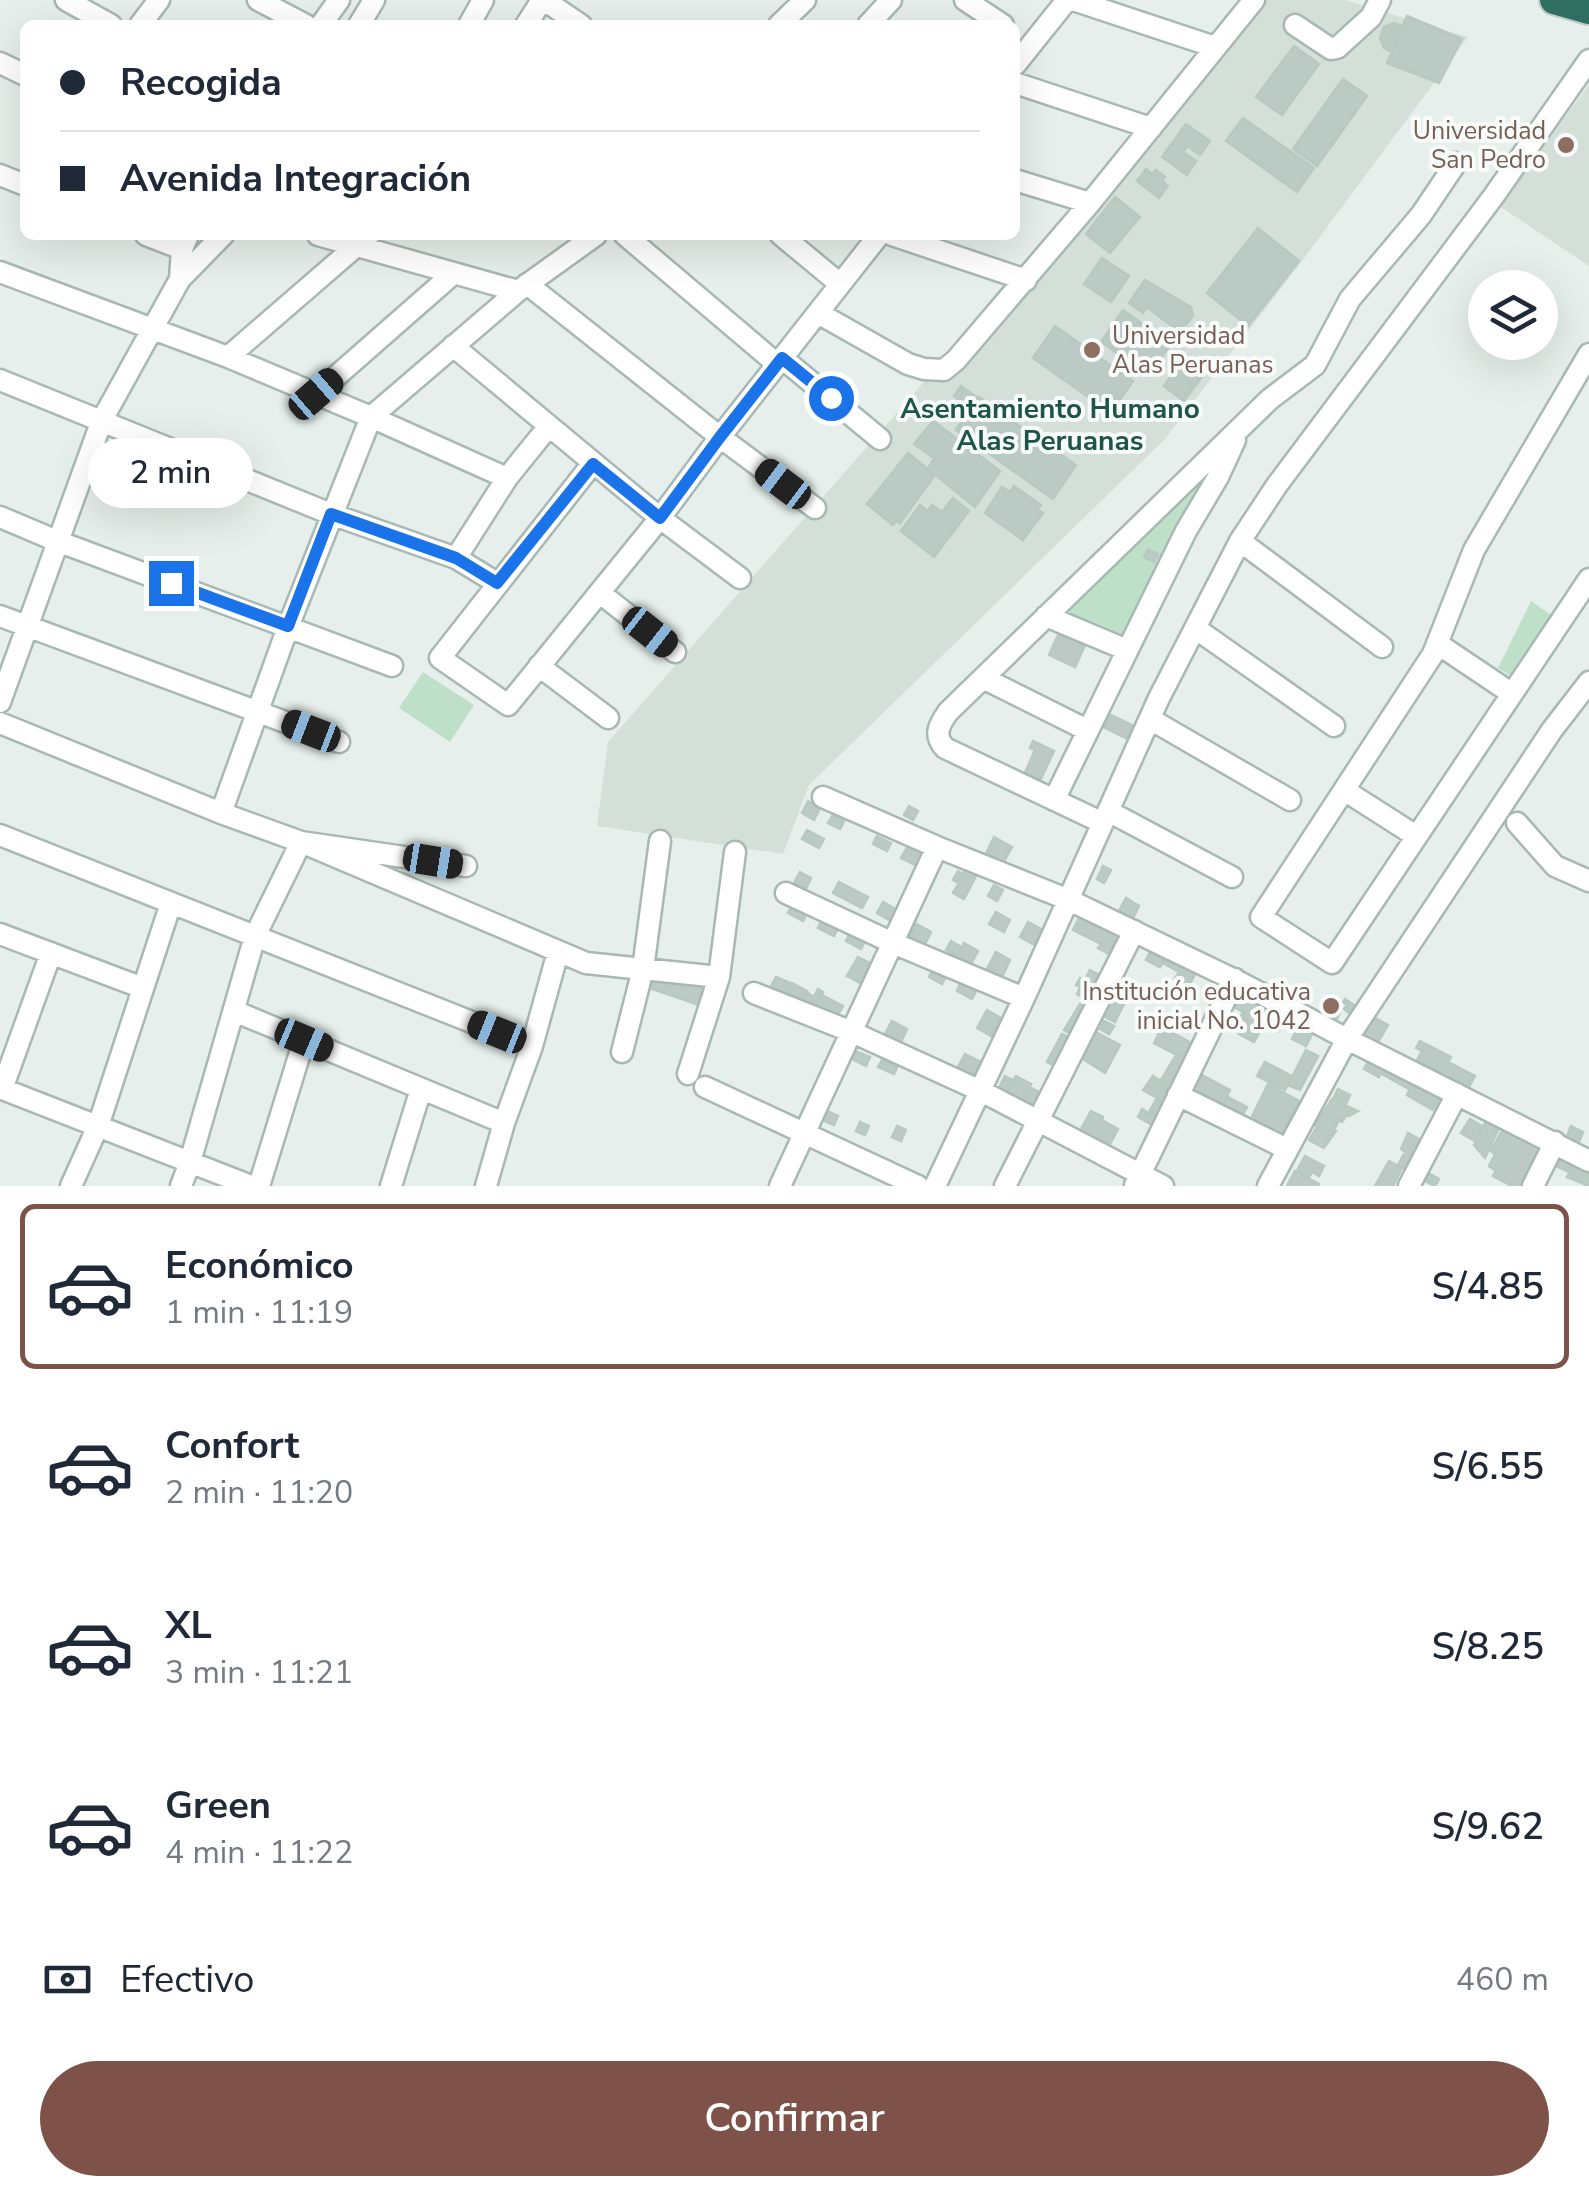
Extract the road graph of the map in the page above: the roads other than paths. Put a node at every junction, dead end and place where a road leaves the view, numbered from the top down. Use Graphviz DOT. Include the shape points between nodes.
graph roads {
  1 [pos="66,0"];
  2 [pos="159,0"];
  3 [pos="258,0"];
  4 [pos="543,0"];
  5 [pos="805,0"];
  6 [pos="891,0"];
  7 [pos="965,0"];
  8 [pos="1070,0"];
  9 [pos="1254,0"];
  10 [pos="1380,0"];
  11 [pos="101,20"];
  12 [pos="144,20"];
  13 [pos="296,20"];
  14 [pos="573,20"];
  15 [pos="784,20"];
  16 [pos="873,20"];
  17 [pos="995,20"];
  18 [pos="1295,25"];
  19 [pos="1024,38"];
  20 [pos="1215,46"];
  21 [pos="1589,60"];
  22 [pos="1020,85"];
  23 [pos="1151,128"];
  24 [pos="1456,163"];
  25 [pos="1020,182"];
  26 [pos="1090,204"];
  27 [pos="218,240"];
  28 [pos="587,240"];
  29 [pos="631,240"];
  30 [pos="786,240"];
  31 [pos="875,240"];
  32 [pos="907,240"];
  33 [pos="363,241"];
  34 [pos="185,242"];
  35 [pos="0,272"];
  36 [pos="454,273"];
  37 [pos="180,279"];
  38 [pos="1026,280"];
  39 [pos="840,284"];
  40 [pos="522,288"];
  41 [pos="818,313"];
  42 [pos="152,328"];
  43 [pos="453,346"];
  44 [pos="1589,354"];
  45 [pos="228,357"];
  46 [pos="780,361"];
  47 [pos="0,380"];
  48 [pos="316,394"];
  49 [pos="371,417"];
  50 [pos="102,420"];
  51 [pos="548,426"];
  52 [pos="1239,428"];
  53 [pos="720,437"];
  54 [pos="880,439"];
  55 [pos="593,464"];
  56 [pos="507,478"];
  57 [pos="815,508"];
  58 [pos="331,514"];
  59 [pos="0,517"];
  60 [pos="660,518"];
  61 [pos="57,541"];
  62 [pos="1240,541"];
  63 [pos="456,558"];
  64 [pos="740,578"];
  65 [pos="1589,579"];
  66 [pos="497,583"];
  67 [pos="600,593"];
  68 [pos="0,616"];
  69 [pos="1046,616"];
  70 [pos="29,626"];
  71 [pos="288,626"];
  72 [pos="1196,628"];
  73 [pos="1438,644"];
  74 [pos="1382,647"];
  75 [pos="1127,650"];
  76 [pos="675,652"];
  77 [pos="392,666"];
  78 [pos="539,666"];
  79 [pos="982,678"];
  80 [pos="1589,682"];
  81 [pos="1511,693"];
  82 [pos="0,702"];
  83 [pos="256,710"];
  84 [pos="608,718"];
  85 [pos="1150,718"];
  86 [pos="0,723"];
  87 [pos="1334,726"];
  88 [pos="1088,730"];
  89 [pos="339,742"];
  90 [pos="1344,790"];
  91 [pos="823,797"];
  92 [pos="1054,800"];
  93 [pos="1290,800"];
  94 [pos="221,813"];
  95 [pos="1106,817"];
  96 [pos="1517,823"];
  97 [pos="0,835"];
  98 [pos="1416,836"];
  99 [pos="301,842"];
  100 [pos="660,842"];
  101 [pos="938,848"];
  102 [pos="734,852"];
  103 [pos="466,866"];
  104 [pos="1232,877"];
  105 [pos="1589,881"];
  106 [pos="786,893"];
  107 [pos="1068,900"];
  108 [pos="171,902"];
  109 [pos="1134,931"];
  110 [pos="0,934"];
  111 [pos="256,936"];
  112 [pos="893,943"];
  113 [pos="558,952"];
  114 [pos="51,953"];
  115 [pos="643,969"];
  116 [pos="719,977"];
  117 [pos="1235,980"];
  118 [pos="143,988"];
  119 [pos="754,993"];
  120 [pos="1024,998"];
  121 [pos="234,1011"];
  122 [pos="852,1032"];
  123 [pos="1346,1039"];
  124 [pos="304,1040"];
  125 [pos="532,1046"];
  126 [pos="622,1052"];
  127 [pos="1,1088"];
  128 [pos="421,1088"];
  129 [pos="982,1090"];
  130 [pos="1457,1094"];
  131 [pos="1178,1095"];
  132 [pos="1036,1120"];
  133 [pos="504,1123"];
  134 [pos="98,1126"];
  135 [pos="805,1134"];
  136 [pos="1554,1142"];
  137 [pos="1287,1149"];
  138 [pos="1589,1160"];
  139 [pos="190,1162"];
  140 [pos="1138,1180"];
  141 [pos="71,1186"];
  142 [pos="180,1186"];
  143 [pos="251,1186"];
  144 [pos="259,1186"];
  145 [pos="391,1186"];
  146 [pos="486,1186"];
  147 [pos="780,1186"];
  148 [pos="918,1186"];
  149 [pos="935,1186"];
  150 [pos="1005,1186"];
  151 [pos="1163,1186"];
  152 [pos="1268,1186"];
  153 [pos="1409,1186"];
  154 [pos="1533,1186"];
  1 -- 11 [label="street"];
  2 -- 12 [label="street"];
  3 -- 13 [label="street"];
  4 -- 14 [label="street"];
  5 -- 15 [label="street"];
  6 -- 16 [label="street"];
  7 -- 17 [label="street"];
  8 -- 19 [label="street"];
  8 -- 20 [label="street"];
  9 -- 20 [label="street"];
  10 -- 18 [label="street" via="1337,48"];
  20 -- 23 [label="street"];
  21 -- 62 [label="street"];
  22 -- 23 [label="street"];
  23 -- 26 [label="street"];
  24 -- 52 [label="street" via="1350,299 1315,365"];
  25 -- 26 [label="street"];
  26 -- 38 [label="street"];
  27 -- 37 [label="street"];
  28 -- 40 [label="street"];
  29 -- 46 [label="street"];
  30 -- 39 [label="street"];
  31 -- 39 [label="street"];
  32 -- 38 [label="street"];
  33 -- 36 [label="street"];
  33 -- 45 [label="street"];
  34 -- 37 [label="street"];
  35 -- 42 [label="street"];
  36 -- 40 [label="street"];
  36 -- 48 [label="street"];
  37 -- 42 [label="street"];
  38 -- 41 [label="street" via="944,370 908,364"];
  39 -- 41 [label="street"];
  40 -- 43 [label="street"];
  40 -- 53 [label="street"];
  41 -- 46 [label="street"];
  42 -- 45 [label="street"];
  42 -- 50 [label="street"];
  43 -- 49 [label="street"];
  43 -- 51 [label="street"];
  44 -- 73 [label="street" via="1474,550"];
  45 -- 48 [label="street"];
  46 -- 53 [label="street"];
  46 -- 54 [label="street"];
  47 -- 50 [label="street"];
  48 -- 49 [label="street"];
  49 -- 56 [label="street"];
  49 -- 58 [label="street"];
  50 -- 58 [label="street"];
  50 -- 61 [label="street"];
  51 -- 55 [label="street"];
  51 -- 56 [label="street"];
  52 -- 69 [label="street"];
  52 -- 75 [label="street"];
  53 -- 57 [label="street"];
  53 -- 60 [label="street"];
  55 -- 60 [label="street"];
  55 -- 66 [label="street"];
  56 -- 63 [label="street"];
  58 -- 63 [label="street"];
  58 -- 71 [label="street"];
  59 -- 61 [label="street"];
  60 -- 64 [label="street"];
  60 -- 67 [label="street"];
  61 -- 70 [label="street"];
  61 -- 71 [label="street"];
  62 -- 72 [label="street"];
  62 -- 74 [label="street"];
  63 -- 66 [label="street"];
  65 -- 81 [label="street"];
  66 -- 78 [label="street" via="440,658 508,705"];
  67 -- 76 [label="street"];
  67 -- 78 [label="street"];
  68 -- 70 [label="street"];
  69 -- 75 [label="street"];
  69 -- 79 [label="street"];
  70 -- 82 [label="street"];
  70 -- 83 [label="street"];
  71 -- 77 [label="street"];
  71 -- 83 [label="street"];
  72 -- 85 [label="street"];
  72 -- 87 [label="street"];
  73 -- 81 [label="street"];
  73 -- 90 [label="street"];
  75 -- 88 [label="street"];
  78 -- 84 [label="street"];
  79 -- 88 [label="street"];
  79 -- 92 [label="street" via="948,712 938,741"];
  80 -- 123 [label="street"];
  81 -- 98 [label="street"];
  83 -- 89 [label="street"];
  83 -- 94 [label="street"];
  85 -- 93 [label="street"];
  85 -- 95 [label="street"];
  86 -- 94 [label="street"];
  88 -- 92 [label="street"];
  90 -- 98 [label="street"];
  90 -- 98 [label="street" via="1261,917 1332,963"];
  91 -- 101 [label="street"];
  92 -- 95 [label="street"];
  94 -- 99 [label="street"];
  95 -- 104 [label="street"];
  95 -- 107 [label="street"];
  96 -- 105 [label="street" via="1555,866"];
  97 -- 108 [label="street"];
  99 -- 103 [label="street"];
  99 -- 111 [label="street"];
  99 -- 113 [label="street"];
  100 -- 115 [label="street"];
  101 -- 107 [label="street"];
  101 -- 112 [label="street"];
  102 -- 116 [label="street"];
  106 -- 112 [label="street"];
  107 -- 109 [label="street"];
  107 -- 120 [label="street"];
  108 -- 111 [label="street"];
  108 -- 118 [label="street"];
  109 -- 117 [label="street"];
  109 -- 132 [label="street"];
  110 -- 114 [label="street"];
  111 -- 121 [label="street"];
  111 -- 125 [label="street"];
  112 -- 120 [label="street"];
  112 -- 122 [label="street"];
  113 -- 115 [label="street" via="586,963"];
  113 -- 125 [label="street"];
  114 -- 118 [label="street"];
  114 -- 127 [label="street"];
  115 -- 116 [label="street"];
  115 -- 126 [label="street"];
  116 -- 135 [label="street" via="697,1081"];
  117 -- 123 [label="street"];
  117 -- 131 [label="street"];
  118 -- 134 [label="street"];
  119 -- 122 [label="street"];
  120 -- 129 [label="street"];
  121 -- 124 [label="street"];
  121 -- 139 [label="street"];
  122 -- 129 [label="street"];
  122 -- 135 [label="street"];
  123 -- 130 [label="street"];
  123 -- 137 [label="street"];
  124 -- 128 [label="street"];
  124 -- 144 [label="street"];
  125 -- 133 [label="street"];
  127 -- 134 [label="street"];
  128 -- 133 [label="street"];
  128 -- 145 [label="street"];
  129 -- 132 [label="street"];
  129 -- 149 [label="street"];
  130 -- 136 [label="street"];
  130 -- 153 [label="street"];
  131 -- 137 [label="street"];
  131 -- 140 [label="street"];
  132 -- 140 [label="street"];
  132 -- 150 [label="street"];
  133 -- 146 [label="street"];
  134 -- 139 [label="street"];
  134 -- 141 [label="street"];
  135 -- 147 [label="street"];
  135 -- 148 [label="street"];
  136 -- 138 [label="street"];
  136 -- 154 [label="street"];
  137 -- 152 [label="street"];
  139 -- 142 [label="street"];
  139 -- 143 [label="street"];
  140 -- 151 [label="street"];
}
